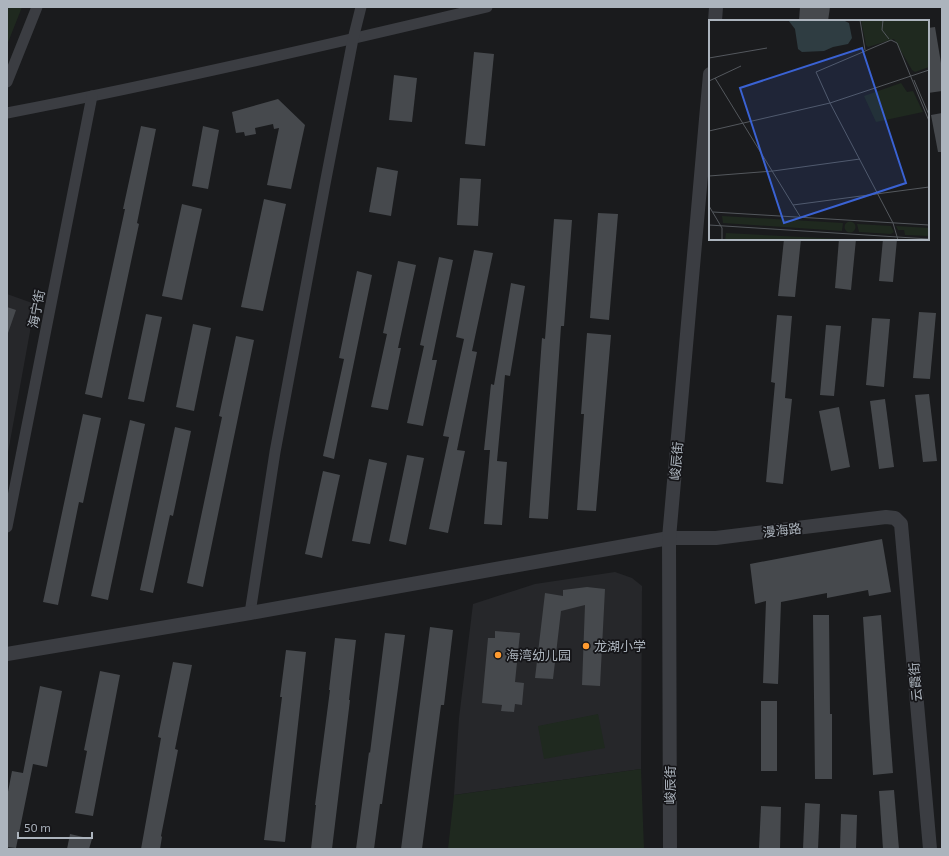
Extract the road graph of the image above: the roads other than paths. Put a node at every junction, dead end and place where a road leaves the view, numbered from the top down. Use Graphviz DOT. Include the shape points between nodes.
graph roads {
  1 [pos="37,7"];
  2 [pos="361,7"];
  3 [pos="487,7"];
  4 [pos="716,7"];
  5 [pos="715,20"];
  6 [pos="353,39"];
  7 [pos="7,82"];
  8 [pos="709,85"];
  9 [pos="92,96"];
  10 [pos="7,113"];
  11 [pos="895,518"];
  12 [pos="7,527"];
  13 [pos="669,538"];
  14 [pos="250,612"];
  15 [pos="7,654"];
  16 [pos="670,849"];
  17 [pos="930,849"];
  1 -- 7 [label="street"];
  2 -- 6 [label="street"];
  3 -- 6 [label="street"];
  4 -- 5 [label="street"];
  6 -- 9 [label="street"];
  6 -- 14 [label="street" via="275,452"];
  8 -- 13 [label="street, 峻辰街"];
  9 -- 10 [label="street"];
  9 -- 12 [label="street, 海宁街"];
  11 -- 13 [label="street, 漫海路" via="716,538"];
  11 -- 17 [label="street, 云霞街" via="901,524"];
  13 -- 14 [label="street, 漫海路"];
  13 -- 16 [label="street, 峻辰街"];
  14 -- 15 [label="street, 漫海路"];
}
